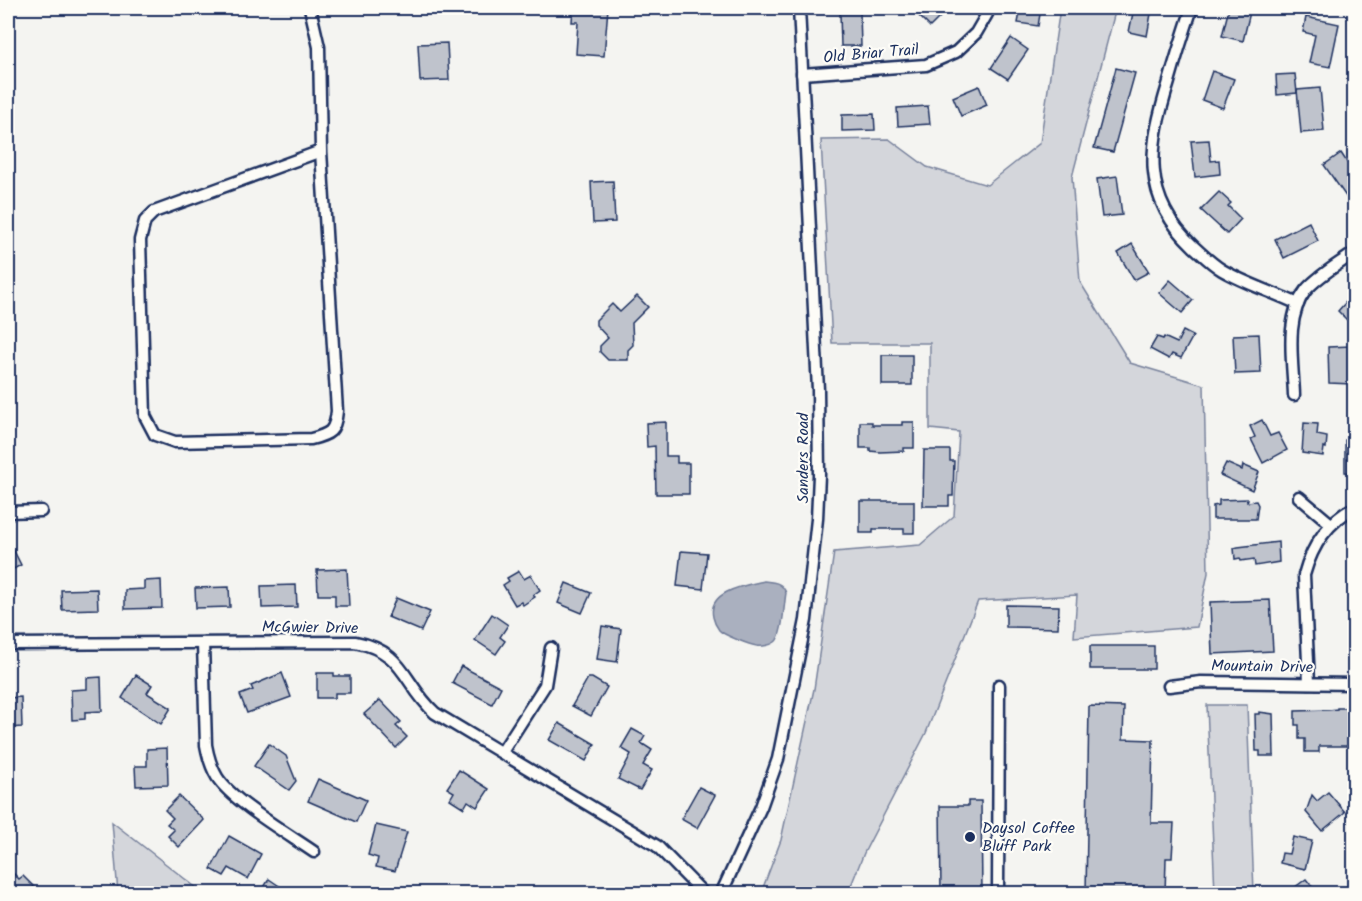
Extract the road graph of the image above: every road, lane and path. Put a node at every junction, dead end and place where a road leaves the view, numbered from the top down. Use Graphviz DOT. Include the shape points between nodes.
graph roads {
  1 [pos="310,8"];
  2 [pos="799,8"];
  3 [pos="989,8"];
  4 [pos="1192,8"];
  5 [pos="802,74"];
  6 [pos="321,151"];
  7 [pos="1354,253"];
  8 [pos="1298,304"];
  9 [pos="1294,395"];
  10 [pos="1299,497"];
  11 [pos="1354,508"];
  12 [pos="41,511"];
  13 [pos="8,512"];
  14 [pos="1331,524"];
  15 [pos="203,643"];
  16 [pos="8,644"];
  17 [pos="551,648"];
  18 [pos="1309,683"];
  19 [pos="1354,684"];
  20 [pos="999,686"];
  21 [pos="1169,686"];
  22 [pos="501,752"];
  23 [pos="314,852"];
  24 [pos="704,894"];
  25 [pos="721,894"];
  26 [pos="998,894"];
  1 -- 6 [label="street" via="319,47"];
  2 -- 5 [label="street, Sanders Road"];
  3 -- 5 [label="street, Old Briar Trail" via="976,33 956,52 926,64"];
  4 -- 8 [label="street" via="1155,131 1153,162 1161,201 1180,235 1210,262"];
  5 -- 25 [label="street, Sanders Road" via="818,390 817,527 806,620 778,759 761,807"];
  6 -- 6 [label="street" via="336,425 328,435 311,439 175,442 155,435 145,416 140,240 145,221 154,212"];
  7 -- 8 [label="street" via="1315,282"];
  8 -- 9 [label="street" via="1293,318"];
  10 -- 14 [label="street"];
  11 -- 14 [label="street"];
  12 -- 13 [label="street"];
  14 -- 18 [label="street" via="1313,551 1304,575"];
  15 -- 16 [label="street, McGwier Drive"];
  15 -- 22 [label="street, McGwier Drive" via="369,644 393,658 435,713"];
  15 -- 23 [label="street" via="206,745 216,776 232,794"];
  17 -- 22 [label="street" via="545,685"];
  18 -- 19 [label="street, Mountain Drive"];
  18 -- 21 [label="street, Mountain Drive" via="1201,682"];
  20 -- 26 [label="street"];
  22 -- 24 [label="street, McGwier Drive" via="657,846"];
}
